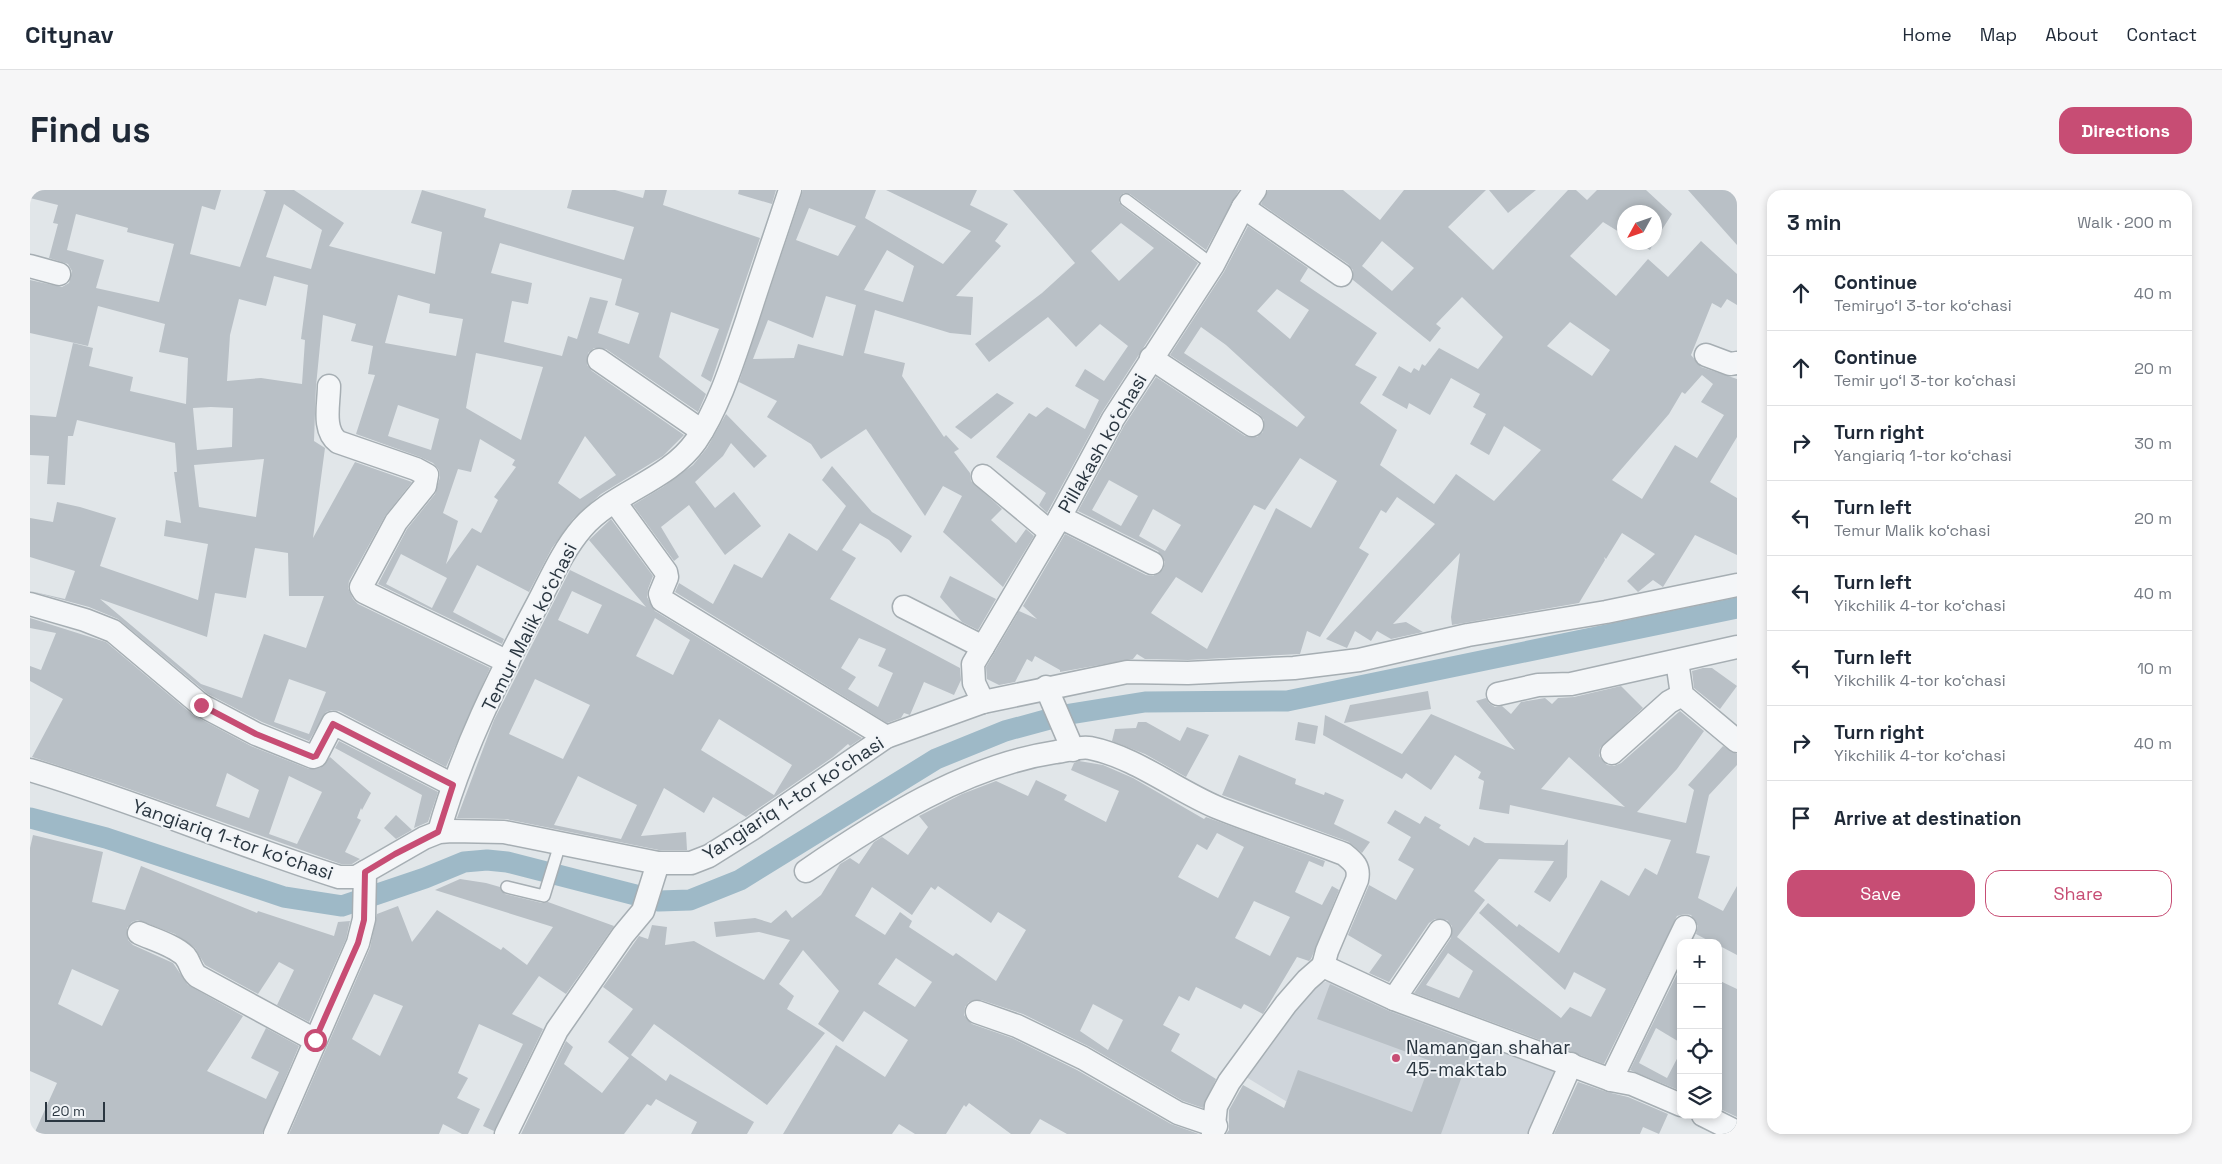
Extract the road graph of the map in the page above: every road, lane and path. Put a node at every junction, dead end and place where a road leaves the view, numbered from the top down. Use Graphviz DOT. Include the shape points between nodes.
graph roads {
  1 [pos="790,190"];
  2 [pos="1249,198"];
  3 [pos="1126,200"];
  4 [pos="1213,265"];
  5 [pos="30,266"];
  6 [pos="59,274"];
  7 [pos="1341,275"];
  8 [pos="1706,355"];
  9 [pos="1151,358"];
  10 [pos="599,360"];
  11 [pos="1737,363"];
  12 [pos="329,386"];
  13 [pos="1252,425"];
  14 [pos="702,431"];
  15 [pos="983,476"];
  16 [pos="615,502"];
  17 [pos="1055,524"];
  18 [pos="1152,564"];
  19 [pos="1737,585"];
  20 [pos="30,604"];
  21 [pos="904,607"];
  22 [pos="984,647"];
  23 [pos="1737,647"];
  24 [pos="1677,661"];
  25 [pos="508,662"];
  26 [pos="1498,694"];
  27 [pos="1682,695"];
  28 [pos="1050,696"];
  29 [pos="983,702"];
  30 [pos="886,737"];
  31 [pos="1737,741"];
  32 [pos="1071,746"];
  33 [pos="1612,753"];
  34 [pos="30,770"];
  35 [pos="453,785"];
  36 [pos="438,832"];
  37 [pos="557,852"];
  38 [pos="656,870"];
  39 [pos="806,872"];
  40 [pos="365,876"];
  41 [pos="507,887"];
  42 [pos="1685,927"];
  43 [pos="1440,930"];
  44 [pos="139,933"];
  45 [pos="1323,966"];
  46 [pos="1394,999"];
  47 [pos="977,1012"];
  48 [pos="315,1040"];
  49 [pos="1571,1064"];
  50 [pos="1611,1080"];
  51 [pos="1677,1103"];
  52 [pos="1711,1119"];
  53 [pos="1214,1130"];
  54 [pos="1737,1132"];
  55 [pos="275,1134"];
  56 [pos="506,1134"];
  57 [pos="1540,1134"];
  1 -- 14 [label="street, Temur Malik koʻchasi" via="736,352"];
  2 -- 4 [label="street, Pillakash koʻchasi"];
  2 -- 7 [label="street"];
  3 -- 4 [label="lane"];
  4 -- 9 [label="street, Pillakash koʻchasi"];
  5 -- 6 [label="street"];
  8 -- 11 [label="street" via="1730,364"];
  9 -- 13 [label="street"];
  9 -- 17 [label="street, Pillakash koʻchasi"];
  10 -- 14 [label="street"];
  12 -- 25 [label="street" via="328,428 332,438 426,475 425,486 396,522 361,588"];
  14 -- 16 [label="street, Temur Malik koʻchasi" via="671,466"];
  15 -- 17 [label="street"];
  16 -- 25 [label="street, Temur Malik koʻchasi" via="582,527 568,547"];
  16 -- 30 [label="street" via="666,572 660,594 662,600"];
  17 -- 18 [label="street"];
  17 -- 22 [label="street, Pillakash koʻchasi"];
  19 -- 28 [label="street, Yangiariq 1-tor koʻchasi" via="1606,612 1468,635 1359,660 1294,668 1127,672"];
  20 -- 35 [label="street" via="113,631 201,705 256,734 313,757 333,724"];
  21 -- 22 [label="street"];
  22 -- 29 [label="street, Pillakash koʻchasi" via="973,664 974,683"];
  23 -- 24 [label="street"];
  24 -- 26 [label="street" via="1571,684 1538,685"];
  24 -- 27 [label="street"];
  25 -- 35 [label="street, Temur Malik koʻchasi"];
  27 -- 31 [label="street"];
  27 -- 33 [label="street" via="1669,702"];
  28 -- 29 [label="street, Yangiariq 1-tor koʻchasi"];
  28 -- 32 [label="street"];
  29 -- 30 [label="street, Yangiariq 1-tor koʻchasi"];
  30 -- 38 [label="street, Yangiariq 1-tor koʻchasi" via="709,856"];
  32 -- 39 [label="street" via="991,769 934,794 861,834"];
  32 -- 45 [label="street" via="1121,758 1216,806 1344,854 1354,862 1359,872 1357,880"];
  34 -- 40 [label="street, Yangiariq 1-tor koʻchasi" via="333,875"];
  35 -- 36 [label="street, Temur Malik koʻchasi"];
  36 -- 37 [label="street, Yangiariq 1-tor koʻchasi" via="504,832"];
  36 -- 40 [label="street, Yangiariq 1-tor koʻchasi" via="395,854"];
  37 -- 38 [label="street, Yangiariq 1-tor koʻchasi"];
  37 -- 41 [label="lane" via="545,895 541,897"];
  38 -- 56 [label="street" via="643,911 557,1030"];
  40 -- 48 [label="street" via="364,920 358,943"];
  42 -- 50 [label="street"];
  43 -- 46 [label="street"];
  44 -- 48 [label="street" via="182,954 197,976"];
  45 -- 46 [label="street"];
  45 -- 53 [label="street" via="1286,1004 1229,1082 1216,1106"];
  46 -- 49 [label="street"];
  47 -- 53 [label="street" via="1017,1026 1083,1058"];
  48 -- 55 [label="street"];
  49 -- 50 [label="street"];
  49 -- 57 [label="street"];
  50 -- 51 [label="street" via="1632,1084"];
  52 -- 54 [label="street"];
}
